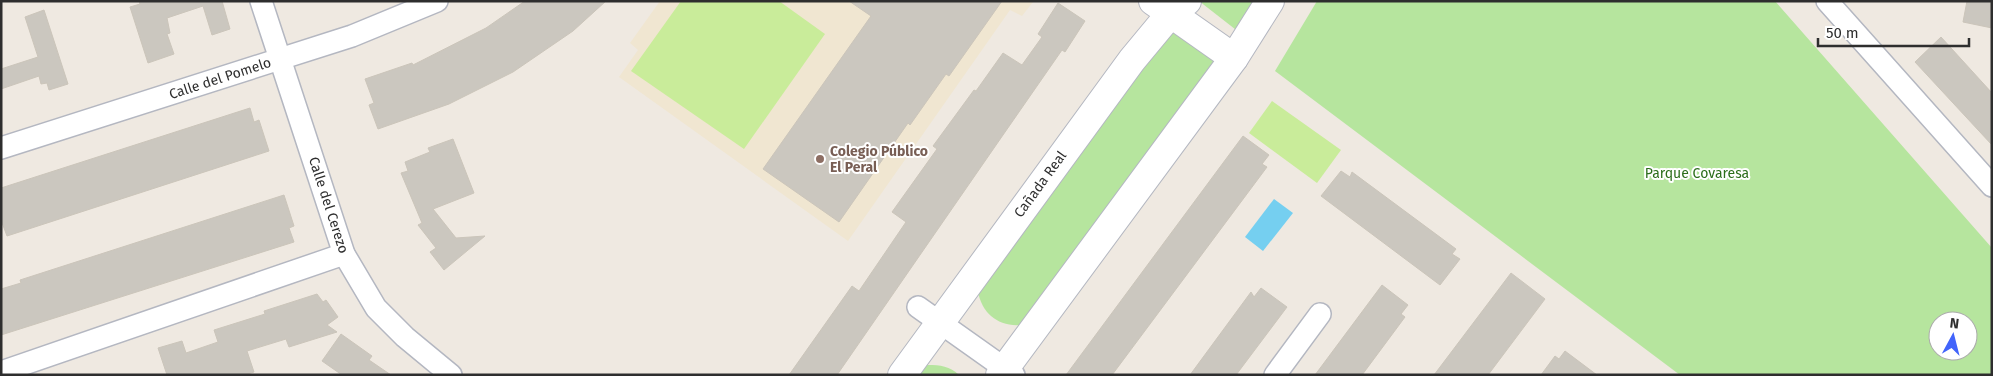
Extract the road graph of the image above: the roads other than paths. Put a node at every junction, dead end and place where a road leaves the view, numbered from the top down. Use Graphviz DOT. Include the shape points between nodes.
graph roads {
  1 [pos="261,1"];
  2 [pos="436,1"];
  3 [pos="1270,1"];
  4 [pos="1827,1"];
  5 [pos="1170,5"];
  6 [pos="1234,58"];
  7 [pos="280,59"];
  8 [pos="1,148"];
  9 [pos="1992,186"];
  10 [pos="344,254"];
  11 [pos="1320,314"];
  12 [pos="928,315"];
  13 [pos="1,372"];
  14 [pos="446,373"];
  15 [pos="1006,373"];
  16 [pos="902,375"];
  17 [pos="1275,375"];
  1 -- 7 [label="street, Calle del Cerezo"];
  2 -- 7 [label="street, Calle del Pomelo" via="352,36"];
  3 -- 6 [label="street"];
  4 -- 9 [label="street"];
  5 -- 6 [label="street"];
  5 -- 12 [label="street, Cañada Real" via="1132,60"];
  6 -- 15 [label="street"];
  7 -- 8 [label="street, Calle del Pomelo"];
  7 -- 10 [label="street, Calle del Cerezo"];
  10 -- 13 [label="street"];
  10 -- 14 [label="street, Calle del Cerezo" via="376,308"];
  11 -- 17 [label="street"];
  12 -- 15 [label="street"];
  12 -- 16 [label="street, Cañada Real"];
}
